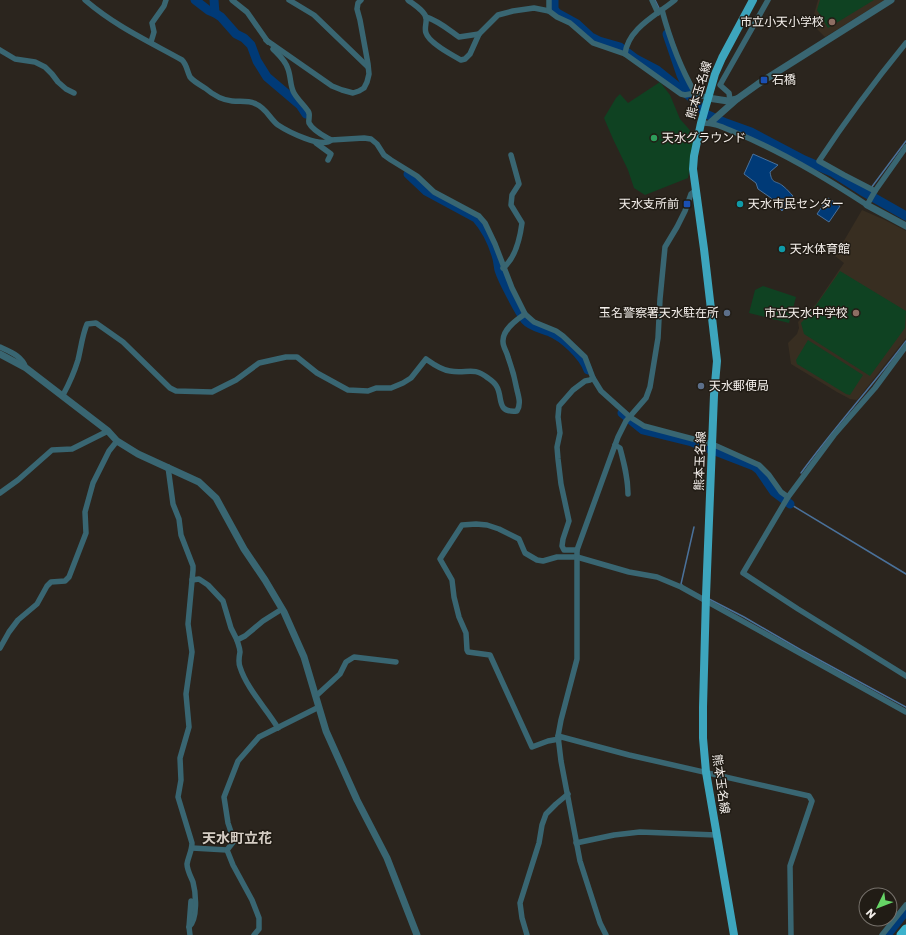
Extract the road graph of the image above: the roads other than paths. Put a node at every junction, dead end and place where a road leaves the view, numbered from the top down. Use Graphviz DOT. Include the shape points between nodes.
graph roads {
  1 [pos="85,0"];
  2 [pos="166,0"];
  3 [pos="232,0"];
  4 [pos="289,0"];
  5 [pos="408,0"];
  6 [pos="549,0"];
  7 [pos="652,0"];
  8 [pos="675,0"];
  9 [pos="753,0"];
  10 [pos="768,0"];
  11 [pos="891,0"];
  12 [pos="358,1"];
  13 [pos="549,11"];
  14 [pos="660,12"];
  15 [pos="426,17"];
  16 [pos="479,34"];
  17 [pos="266,40"];
  18 [pos="151,42"];
  19 [pos="906,43"];
  20 [pos="0,50"];
  21 [pos="626,51"];
  22 [pos="369,67"];
  23 [pos="74,93"];
  24 [pos="694,94"];
  25 [pos="708,98"];
  26 [pos="734,100"];
  27 [pos="702,120"];
  28 [pos="712,121"];
  29 [pos="313,140"];
  30 [pos="331,140"];
  31 [pos="906,147"];
  32 [pos="511,155"];
  33 [pos="328,160"];
  34 [pos="695,190"];
  35 [pos="875,191"];
  36 [pos="868,203"];
  37 [pos="906,226"];
  38 [pos="503,268"];
  39 [pos="525,315"];
  40 [pos="906,346"];
  41 [pos="0,348"];
  42 [pos="0,354"];
  43 [pos="26,368"];
  44 [pos="593,378"];
  45 [pos="63,395"];
  46 [pos="628,419"];
  47 [pos="108,431"];
  48 [pos="117,441"];
  49 [pos="615,445"];
  50 [pos="712,446"];
  51 [pos="168,467"];
  52 [pos="0,493"];
  53 [pos="628,494"];
  54 [pos="786,500"];
  55 [pos="577,550"];
  56 [pos="577,557"];
  57 [pos="192,580"];
  58 [pos="707,596"];
  59 [pos="282,609"];
  60 [pos="237,640"];
  61 [pos="0,648"];
  62 [pos="396,662"];
  63 [pos="906,676"];
  64 [pos="316,696"];
  65 [pos="319,707"];
  66 [pos="906,712"];
  67 [pos="278,728"];
  68 [pos="558,737"];
  69 [pos="706,772"];
  70 [pos="568,794"];
  71 [pos="716,835"];
  72 [pos="576,843"];
  73 [pos="192,848"];
  74 [pos="227,850"];
  75 [pos="191,901"];
  76 [pos="906,905"];
  77 [pos="189,928"];
  78 [pos="906,929"];
  79 [pos="190,935"];
  80 [pos="254,935"];
  81 [pos="417,935"];
  82 [pos="526,935"];
  83 [pos="606,935"];
  84 [pos="734,935"];
  85 [pos="791,935"];
  86 [pos="882,935"];
  87 [pos="902,935"];
  1 -- 18 [label="street" via="124,29"];
  2 -- 18 [label="street" via="152,23 154,37"];
  3 -- 17 [label="street" via="247,12"];
  4 -- 22 [label="street" via="314,15"];
  5 -- 15 [label="street"];
  6 -- 13 [label="street"];
  7 -- 14 [label="street"];
  8 -- 14 [label="street"];
  9 -- 25 [label="main road, 熊本玉名線" via="722,58"];
  10 -- 26 [label="street" via="720,85"];
  11 -- 26 [label="street"];
  12 -- 22 [label="street" via="357,9"];
  13 -- 16 [label="street" via="534,8 498,14"];
  13 -- 21 [label="street" via="570,23 593,43"];
  14 -- 21 [label="street" via="645,21 627,42"];
  14 -- 24 [label="street"];
  15 -- 16 [label="street" via="459,37"];
  15 -- 16 [label="street" via="426,34 430,40 461,60 470,54"];
  17 -- 22 [label="street" via="332,86 353,93 364,88 370,74"];
  17 -- 30 [label="street" via="288,69 294,93 310,115 310,124"];
  18 -- 29 [label="street" via="182,60 191,78 218,97 256,104 278,125"];
  19 -- 35 [label="street" via="819,161"];
  20 -- 23 [label="street" via="15,59 36,62 45,67 58,82"];
  21 -- 24 [label="street" via="681,94"];
  24 -- 25 [label="street"];
  25 -- 26 [label="street"];
  25 -- 27 [label="main road, 熊本玉名線"];
  26 -- 28 [label="street"];
  27 -- 28 [label="street"];
  27 -- 34 [label="main road, 熊本玉名線" via="694,156"];
  28 -- 36 [label="street" via="794,160"];
  29 -- 30 [label="street" via="324,144"];
  29 -- 33 [label="street" via="331,154"];
  30 -- 38 [label="street" via="371,139 384,155 417,176 434,192 479,216 495,244"];
  31 -- 35 [label="street"];
  32 -- 38 [label="street" via="520,184 512,195 511,205 522,223 516,250"];
  34 -- 46 [label="street" via="665,247 658,338 650,387 646,398"];
  34 -- 50 [label="main road, 熊本玉名線" via="717,362"];
  35 -- 36 [label="street"];
  36 -- 37 [label="street"];
  38 -- 39 [label="street"];
  39 -- 44 [label="street" via="534,322 556,331 586,357"];
  39 -- 45 [label="street" via="509,327 502,342 515,376 520,400 517,411 504,408 497,385 480,372 449,372 426,359 403,383 368,391 348,390 317,373 297,357 259,363 236,380 212,392 176,391 123,342 96,323 87,324 71,380"];
  40 -- 54 [label="street" via="875,388 834,434"];
  41 -- 43 [label="street" via="18,356"];
  42 -- 43 [label="street"];
  43 -- 45 [label="street"];
  44 -- 46 [label="street" via="601,391"];
  44 -- 55 [label="street" via="573,390 559,406 560,433 557,447 569,521 562,546 564,550"];
  45 -- 47 [label="street"];
  46 -- 49 [label="street"];
  46 -- 50 [label="street"];
  47 -- 48 [label="street"];
  47 -- 52 [label="street" via="72,449 52,450"];
  48 -- 51 [label="street" via="138,454"];
  48 -- 61 [label="street" via="93,483 85,512 86,533 69,577 65,581 51,582 47,586 37,604 18,620"];
  49 -- 53 [label="street" via="620,448 626,467"];
  49 -- 55 [label="street"];
  50 -- 54 [label="street" via="759,465"];
  50 -- 58 [label="main road, 熊本玉名線"];
  51 -- 57 [label="street" via="173,504 193,566"];
  51 -- 59 [label="street" via="199,482 216,498 244,550"];
  54 -- 63 [label="street" via="743,573"];
  55 -- 56 [label="street"];
  56 -- 58 [label="street" via="629,572 657,576"];
  56 -- 68 [label="street" via="577,659"];
  56 -- 68 [label="street" via="537,560 525,553 519,539 499,529 476,524 462,525 440,559 452,580 459,617 466,633 466,650 490,655 532,747"];
  57 -- 60 [label="street" via="208,585 223,601 230,628"];
  57 -- 73 [label="street" via="188,624 192,652 186,694 190,720 180,758 181,780 178,797"];
  58 -- 66 [label="street"];
  58 -- 69 [label="main road, 熊本玉名線" via="703,707"];
  59 -- 60 [label="street"];
  59 -- 64 [label="street" via="304,657"];
  60 -- 67 [label="street" via="240,651 239,666 251,689"];
  62 -- 64 [label="street" via="354,657 346,662 340,674"];
  64 -- 65 [label="street"];
  65 -- 67 [label="street"];
  65 -- 81 [label="street" via="326,731 387,858"];
  67 -- 74 [label="street" via="256,740 238,761 224,797 234,841"];
  68 -- 69 [label="street"];
  68 -- 70 [label="street"];
  69 -- 71 [label="main road, 熊本玉名線"];
  69 -- 85 [label="street" via="809,796 812,801 790,866"];
  70 -- 72 [label="street"];
  70 -- 82 [label="street" via="546,814 542,825 520,903"];
  71 -- 72 [label="street" via="640,832"];
  71 -- 84 [label="main road, 熊本玉名線"];
  72 -- 83 [label="street"];
  73 -- 74 [label="street"];
  73 -- 77 [label="street" via="187,866 195,892 194,917"];
  74 -- 80 [label="street" via="259,918 259,929"];
  75 -- 77 [label="street"];
  76 -- 86 [label="street"];
  77 -- 79 [label="street"];
  78 -- 87 [label="highway"];
}
